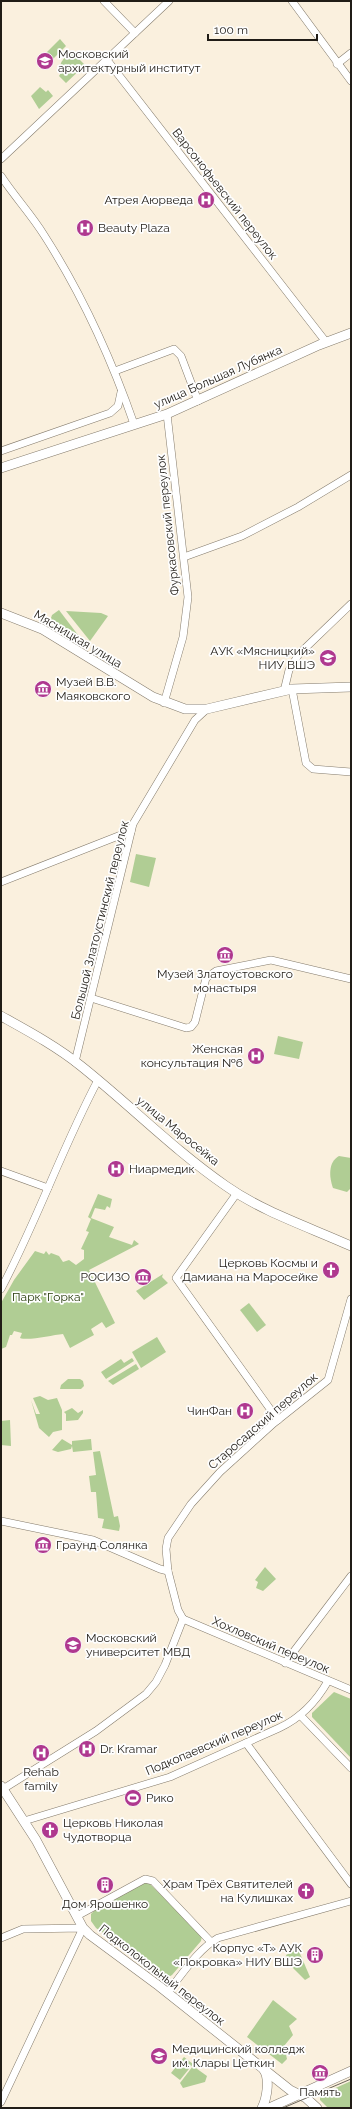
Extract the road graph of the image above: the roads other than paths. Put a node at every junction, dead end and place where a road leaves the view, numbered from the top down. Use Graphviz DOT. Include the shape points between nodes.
graph roads {
  1 [pos="104,1"];
  2 [pos="169,1"];
  3 [pos="292,1"];
  4 [pos="135,33"];
  5 [pos="351,53"];
  6 [pos="107,60"];
  7 [pos="337,64"];
  8 [pos="351,82"];
  9 [pos="1,159"];
  10 [pos="1,176"];
  11 [pos="351,333"];
  12 [pos="326,342"];
  13 [pos="115,371"];
  14 [pos="121,387"];
  15 [pos="198,401"];
  16 [pos="167,414"];
  17 [pos="134,424"];
  18 [pos="1,451"];
  19 [pos="1,468"];
  20 [pos="351,475"];
  21 [pos="184,557"];
  22 [pos="351,604"];
  23 [pos="1,612"];
  24 [pos="351,687"];
  25 [pos="288,690"];
  26 [pos="164,702"];
  27 [pos="207,709"];
  28 [pos="351,772"];
  29 [pos="131,831"];
  30 [pos="1,882"];
  31 [pos="351,979"];
  32 [pos="91,998"];
  33 [pos="1,1016"];
  34 [pos="75,1062"];
  35 [pos="98,1080"];
  36 [pos="1,1170"];
  37 [pos="48,1188"];
  38 [pos="236,1193"];
  39 [pos="351,1246"];
  40 [pos="1,1289"];
  41 [pos="351,1299"];
  42 [pos="278,1420"];
  43 [pos="1,1521"];
  44 [pos="168,1571"];
  45 [pos="351,1576"];
  46 [pos="183,1619"];
  47 [pos="285,1663"];
  48 [pos="328,1681"];
  49 [pos="351,1690"];
  50 [pos="300,1715"];
  51 [pos="246,1743"];
  52 [pos="351,1768"];
  53 [pos="2,1787"];
  54 [pos="24,1821"];
  55 [pos="351,1884"];
  56 [pos="351,1901"];
  57 [pos="77,1916"];
  58 [pos="83,1928"];
  59 [pos="1,1938"];
  60 [pos="211,1942"];
  61 [pos="167,1993"];
  62 [pos="263,2068"];
  63 [pos="351,2071"];
  64 [pos="300,2095"];
  65 [pos="1,2102"];
  66 [pos="262,2108"];
  67 [pos="269,2108"];
  68 [pos="318,2108"];
  1 -- 4 [label="street"];
  2 -- 4 [label="street"];
  3 -- 7 [label="street"];
  4 -- 6 [label="street"];
  5 -- 7 [label="street"];
  6 -- 9 [label="street"];
  6 -- 12 [label="street, Варсонофьевский переулок"];
  7 -- 8 [label="street"];
  10 -- 13 [label="street" via="44,234 90,315"];
  11 -- 12 [label="main road, улица Большая Лубянка"];
  12 -- 15 [label="main road, улица Большая Лубянка"];
  13 -- 14 [label="street"];
  13 -- 15 [label="street" via="174,349 181,356"];
  14 -- 17 [label="street"];
  14 -- 18 [label="street" via="120,402 110,413"];
  15 -- 16 [label="main road, улица Большая Лубянка"];
  16 -- 17 [label="main road, улица Большая Лубянка"];
  16 -- 21 [label="street, Фуркасовский переулок"];
  17 -- 19 [label="main road, улица Большая Лубянка"];
  20 -- 21 [label="street" via="298,507 242,536"];
  21 -- 26 [label="street, Фуркасовский переулок" via="188,604 183,637"];
  22 -- 25 [label="street" via="299,654 289,670"];
  23 -- 26 [label="main road, Мясницкая улица" via="42,629"];
  24 -- 25 [label="main road, Мясницкая улица" via="307,687"];
  25 -- 27 [label="main road, Мясницкая улица"];
  25 -- 28 [label="street" via="306,763 313,769"];
  26 -- 27 [label="main road, Мясницкая улица" via="185,709"];
  27 -- 29 [label="street, Большой Златоустинский переулок" via="195,720 135,820"];
  29 -- 30 [label="street"];
  29 -- 32 [label="street, Большой Златоустинский переулок"];
  31 -- 32 [label="street" via="271,960 216,971 206,978 194,1024 186,1028"];
  32 -- 34 [label="street, Большой Златоустинский переулок"];
  33 -- 34 [label="main road, улица Маросейка"];
  34 -- 35 [label="main road, улица Маросейка"];
  35 -- 37 [label="street"];
  35 -- 38 [label="main road, улица Маросейка" via="178,1149"];
  36 -- 37 [label="street"];
  37 -- 40 [label="street" via="23,1248"];
  38 -- 39 [label="main road, улица Маросейка"];
  38 -- 42 [label="street" via="176,1278"];
  41 -- 42 [label="street, Старосадский переулок" via="329,1377 316,1391"];
  42 -- 44 [label="street, Старосадский переулок" via="220,1472 191,1504 168,1538"];
  43 -- 44 [label="street" via="93,1540 160,1570"];
  44 -- 46 [label="street, Старосадский переулок" via="178,1610"];
  45 -- 47 [label="street"];
  46 -- 47 [label="street, Хохловский переулок"];
  46 -- 53 [label="street" via="165,1665 146,1694 96,1731"];
  47 -- 48 [label="street, Хохловский переулок"];
  48 -- 49 [label="street, Хохловский переулок"];
  48 -- 50 [label="street, Подкопаевский переулок" via="316,1700"];
  50 -- 51 [label="street, Подкопаевский переулок" via="292,1722"];
  50 -- 52 [label="street"];
  51 -- 54 [label="street, Подкопаевский переулок" via="170,1777"];
  51 -- 55 [label="street"];
  53 -- 54 [label="main road, Подколокольный переулок"];
  54 -- 57 [label="main road, Подколокольный переулок"];
  56 -- 60 [label="street" via="228,1934"];
  57 -- 58 [label="main road, Подколокольный переулок"];
  57 -- 60 [label="street" via="149,1879"];
  58 -- 59 [label="street" via="23,1929"];
  58 -- 61 [label="main road, Подколокольный переулок"];
  58 -- 65 [label="street"];
  60 -- 61 [label="street"];
  61 -- 62 [label="main road, Подколокольный переулок"];
  62 -- 64 [label="main road, Подколокольный переулок"];
  62 -- 66 [label="main road" via="268,2079"];
  63 -- 64 [label="main road"];
  64 -- 67 [label="main road"];
  64 -- 68 [label="main road, Подколокольный переулок"];
}
